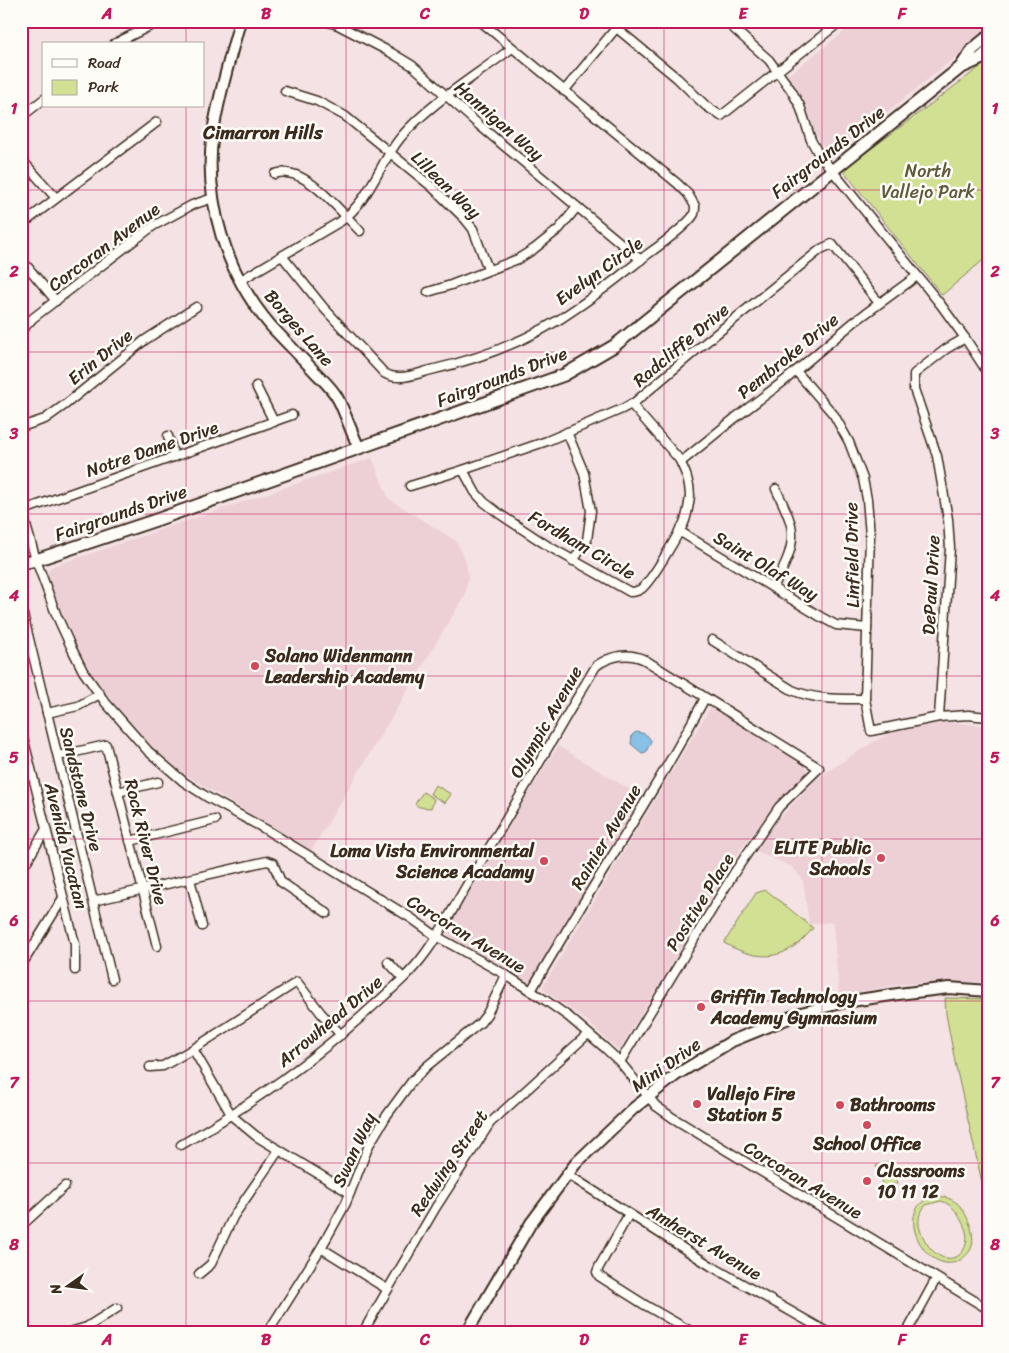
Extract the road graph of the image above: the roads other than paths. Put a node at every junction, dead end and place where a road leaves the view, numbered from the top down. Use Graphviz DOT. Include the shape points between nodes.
graph roads {
  1 [pos="160,21"];
  2 [pos="240,21"];
  3 [pos="326,21"];
  4 [pos="480,21"];
  5 [pos="608,21"];
  6 [pos="622,21"];
  7 [pos="725,21"];
  8 [pos="841,21"];
  9 [pos="339,23"];
  10 [pos="616,28"];
  11 [pos="988,37"];
  12 [pos="118,42"];
  13 [pos="512,48"];
  14 [pos="988,52"];
  15 [pos="960,68"];
  16 [pos="777,72"];
  17 [pos="285,90"];
  18 [pos="564,91"];
  19 [pos="447,97"];
  20 [pos="42,100"];
  21 [pos="21,117"];
  22 [pos="157,122"];
  23 [pos="390,153"];
  24 [pos="21,159"];
  25 [pos="832,170"];
  26 [pos="275,174"];
  27 [pos="56,198"];
  28 [pos="213,198"];
  29 [pos="577,207"];
  30 [pos="346,218"];
  31 [pos="21,225"];
  32 [pos="360,231"];
  33 [pos="282,256"];
  34 [pos="21,259"];
  35 [pos="641,260"];
  36 [pos="488,269"];
  37 [pos="917,276"];
  38 [pos="240,280"];
  39 [pos="428,292"];
  40 [pos="56,301"];
  41 [pos="880,303"];
  42 [pos="196,307"];
  43 [pos="21,331"];
  44 [pos="966,338"];
  45 [pos="988,356"];
  46 [pos="980,360"];
  47 [pos="796,371"];
  48 [pos="988,373"];
  49 [pos="256,386"];
  50 [pos="631,404"];
  51 [pos="292,416"];
  52 [pos="274,422"];
  53 [pos="21,426"];
  54 [pos="567,432"];
  55 [pos="168,436"];
  56 [pos="358,448"];
  57 [pos="174,457"];
  58 [pos="681,462"];
  59 [pos="463,470"];
  60 [pos="410,486"];
  61 [pos="776,489"];
  62 [pos="22,510"];
  63 [pos="679,531"];
  64 [pos="36,560"];
  65 [pos="574,560"];
  66 [pos="21,563"];
  67 [pos="21,570"];
  68 [pos="773,587"];
  69 [pos="21,606"];
  70 [pos="867,628"];
  71 [pos="712,640"];
  72 [pos="100,694"];
  73 [pos="705,698"];
  74 [pos="865,700"];
  75 [pos="47,713"];
  76 [pos="939,717"];
  77 [pos="988,717"];
  78 [pos="21,730"];
  79 [pos="23,744"];
  80 [pos="58,756"];
  81 [pos="29,762"];
  82 [pos="819,768"];
  83 [pos="21,775"];
  84 [pos="158,782"];
  85 [pos="118,792"];
  86 [pos="215,820"];
  87 [pos="46,830"];
  88 [pos="130,841"];
  89 [pos="21,871"];
  90 [pos="190,879"];
  91 [pos="143,890"];
  92 [pos="63,898"];
  93 [pos="93,901"];
  94 [pos="327,913"];
  95 [pos="202,926"];
  96 [pos="436,936"];
  97 [pos="157,946"];
  98 [pos="388,962"];
  99 [pos="21,966"];
  100 [pos="76,970"];
  101 [pos="506,975"];
  102 [pos="404,978"];
  103 [pos="112,979"];
  104 [pos="988,990"];
  105 [pos="531,991"];
  106 [pos="588,1034"];
  107 [pos="341,1035"];
  108 [pos="193,1049"];
  109 [pos="620,1062"];
  110 [pos="150,1067"];
  111 [pos="648,1096"];
  112 [pos="232,1116"];
  113 [pos="181,1145"];
  114 [pos="279,1150"];
  115 [pos="567,1174"];
  116 [pos="65,1186"];
  117 [pos="350,1193"];
  118 [pos="629,1214"];
  119 [pos="21,1226"];
  120 [pos="321,1248"];
  121 [pos="200,1274"];
  122 [pos="936,1279"];
  123 [pos="388,1289"];
  124 [pos="117,1308"];
  125 [pos="988,1309"];
  126 [pos="70,1332"];
  127 [pos="268,1332"];
  128 [pos="363,1332"];
  129 [pos="467,1332"];
  130 [pos="692,1332"];
  131 [pos="827,1332"];
  132 [pos="907,1332"];
  1 -- 12 [label="street"];
  2 -- 28 [label="street, Borges Lane" via="218,102 213,134"];
  3 -- 9 [label="street, Hannigan Way"];
  4 -- 13 [label="street, Evelyn Circle"];
  5 -- 10 [label="street"];
  6 -- 10 [label="street"];
  7 -- 16 [label="street" via="769,60"];
  8 -- 16 [label="street"];
  9 -- 19 [label="street, Hannigan Way" via="413,66"];
  10 -- 16 [label="street" via="721,116"];
  10 -- 18 [label="street"];
  11 -- 15 [label="main road, Fairgrounds Drive"];
  13 -- 18 [label="street, Evelyn Circle"];
  13 -- 19 [label="street"];
  14 -- 15 [label="main road, Fairgrounds Drive"];
  15 -- 25 [label="main road, Fairgrounds Drive"];
  16 -- 25 [label="street" via="800,106 818,153"];
  17 -- 23 [label="street, Lillean Way" via="317,101 345,116"];
  18 -- 35 [label="street, Evelyn Circle" via="678,184 695,206 694,214 673,235"];
  19 -- 23 [label="street" via="416,121"];
  19 -- 29 [label="street, Hannigan Way"];
  20 -- 21 [label="street"];
  22 -- 27 [label="street"];
  23 -- 30 [label="street" via="366,197"];
  23 -- 36 [label="street, Lillean Way" via="466,220 477,237"];
  24 -- 27 [label="street"];
  25 -- 37 [label="street"];
  25 -- 56 [label="main road, Fairgrounds Drive" via="614,346 585,364 539,385"];
  26 -- 30 [label="street" via="298,176 323,192"];
  27 -- 31 [label="street"];
  28 -- 38 [label="street, Borges Lane" via="225,245"];
  28 -- 40 [label="street, Corcoran Avenue" via="192,205 153,226"];
  29 -- 35 [label="street, Hannigan Way"];
  29 -- 36 [label="street" via="534,249 518,259"];
  30 -- 32 [label="street"];
  30 -- 33 [label="street"];
  33 -- 35 [label="street, Evelyn Circle" via="323,307 392,378 449,366 518,341 578,308"];
  33 -- 38 [label="street"];
  34 -- 40 [label="street"];
  36 -- 39 [label="street"];
  37 -- 41 [label="street, Pembroke Drive"];
  37 -- 44 [label="street"];
  38 -- 56 [label="street, Borges Lane" via="271,326 338,399"];
  40 -- 43 [label="street, Corcoran Avenue"];
  41 -- 47 [label="street, Pembroke Drive"];
  41 -- 50 [label="street, Radcliffe Drive" via="832,244 821,249"];
  42 -- 53 [label="street, Erin Drive" via="145,340 46,419"];
  44 -- 46 [label="street"];
  44 -- 76 [label="street, DePaul Drive" via="914,374 914,389 939,463 948,519 950,548"];
  45 -- 46 [label="street"];
  46 -- 48 [label="street"];
  47 -- 58 [label="street, Pembroke Drive"];
  47 -- 70 [label="street, Linfield Drive" via="834,415 849,442 863,479 870,535"];
  49 -- 52 [label="street"];
  50 -- 54 [label="street, Radcliffe Drive"];
  50 -- 58 [label="street, Fordham Circle"];
  51 -- 52 [label="street, Notre Dame Drive"];
  52 -- 57 [label="street, Notre Dame Drive"];
  54 -- 59 [label="street, Radcliffe Drive"];
  54 -- 65 [label="street" via="584,473 591,511 587,540"];
  55 -- 57 [label="street"];
  56 -- 64 [label="main road, Fairgrounds Drive"];
  57 -- 62 [label="street, Notre Dame Drive"];
  58 -- 63 [label="street, Fordham Circle" via="690,497 685,521"];
  59 -- 60 [label="street, Radcliffe Drive"];
  59 -- 65 [label="street, Fordham Circle" via="484,502"];
  61 -- 68 [label="street" via="791,524 792,538"];
  62 -- 64 [label="street, Corcoran Avenue"];
  63 -- 65 [label="street, Fordham Circle" via="649,580 634,592"];
  63 -- 68 [label="street, Saint Olaf Way"];
  64 -- 66 [label="main road, Fairgrounds Drive"];
  64 -- 67 [label="main road, Fairgrounds Drive"];
  64 -- 72 [label="street, Corcoran Avenue" via="66,638 83,671"];
  68 -- 70 [label="street, Saint Olaf Way" via="836,625"];
  69 -- 75 [label="street, Sandstone Drive"];
  70 -- 74 [label="street, Linfield Drive"];
  71 -- 74 [label="street" via="804,695"];
  72 -- 75 [label="street" via="78,706"];
  72 -- 96 [label="street, Corcoran Avenue" via="148,751 184,782"];
  73 -- 82 [label="street, Olympic Avenue"];
  73 -- 96 [label="street, Olympic Avenue" via="635,655 612,658 596,666"];
  73 -- 105 [label="street, Rainier Avenue" via="659,781"];
  74 -- 76 [label="street, Linfield Drive" via="870,731"];
  75 -- 80 [label="street, Sandstone Drive"];
  76 -- 77 [label="street"];
  78 -- 79 [label="street, Avenida Yucatan"];
  79 -- 81 [label="street, Avenida Yucatan"];
  80 -- 85 [label="street, Rock River Drive" via="106,745"];
  80 -- 93 [label="street, Sandstone Drive"];
  81 -- 83 [label="street"];
  81 -- 87 [label="street, Avenida Yucatan"];
  82 -- 109 [label="street, Positive Place" via="779,807 734,873"];
  84 -- 85 [label="street"];
  85 -- 88 [label="street, Rock River Drive"];
  86 -- 88 [label="street"];
  87 -- 89 [label="street"];
  87 -- 92 [label="street, Avenida Yucatan"];
  88 -- 91 [label="street, Rock River Drive"];
  90 -- 91 [label="street"];
  90 -- 94 [label="street" via="267,861 273,863 281,882"];
  90 -- 95 [label="street"];
  91 -- 93 [label="street"];
  91 -- 97 [label="street, Rock River Drive"];
  92 -- 99 [label="street"];
  92 -- 100 [label="street, Avenida Yucatan" via="75,944"];
  93 -- 103 [label="street, Sandstone Drive"];
  96 -- 101 [label="street, Corcoran Avenue"];
  96 -- 102 [label="street, Arrowhead Drive"];
  98 -- 102 [label="street"];
  101 -- 105 [label="street, Corcoran Avenue"];
  101 -- 117 [label="street, Swan Way" via="480,1023 427,1066 387,1115 369,1145"];
  102 -- 107 [label="street, Arrowhead Drive"];
  104 -- 111 [label="street, Mini Drive" via="948,988 898,994 801,1013 732,1041"];
  105 -- 106 [label="street, Corcoran Avenue"];
  106 -- 109 [label="street, Corcoran Avenue"];
  106 -- 123 [label="street, Redwing Street" via="490,1123"];
  107 -- 108 [label="street" via="297,982"];
  107 -- 112 [label="street, Arrowhead Drive" via="313,1059"];
  108 -- 110 [label="street" via="163,1066"];
  108 -- 112 [label="street"];
  109 -- 111 [label="street, Corcoran Avenue"];
  111 -- 115 [label="street, Mini Drive"];
  111 -- 122 [label="street, Corcoran Avenue" via="673,1118"];
  112 -- 113 [label="street, Arrowhead Drive"];
  112 -- 114 [label="street"];
  114 -- 117 [label="street"];
  114 -- 121 [label="street" via="233,1217 211,1264"];
  115 -- 118 [label="street, Amherst Avenue"];
  115 -- 129 [label="street, Mini Drive" via="531,1223"];
  116 -- 119 [label="street"];
  117 -- 120 [label="street, Swan Way"];
  118 -- 130 [label="street" via="599,1267 599,1276"];
  118 -- 131 [label="street, Amherst Avenue" via="710,1266"];
  120 -- 123 [label="street"];
  120 -- 127 [label="street, Swan Way"];
  122 -- 125 [label="street, Corcoran Avenue"];
  122 -- 132 [label="street"];
  123 -- 128 [label="street, Redwing Street"];
  124 -- 126 [label="street" via="87,1327"];
}
